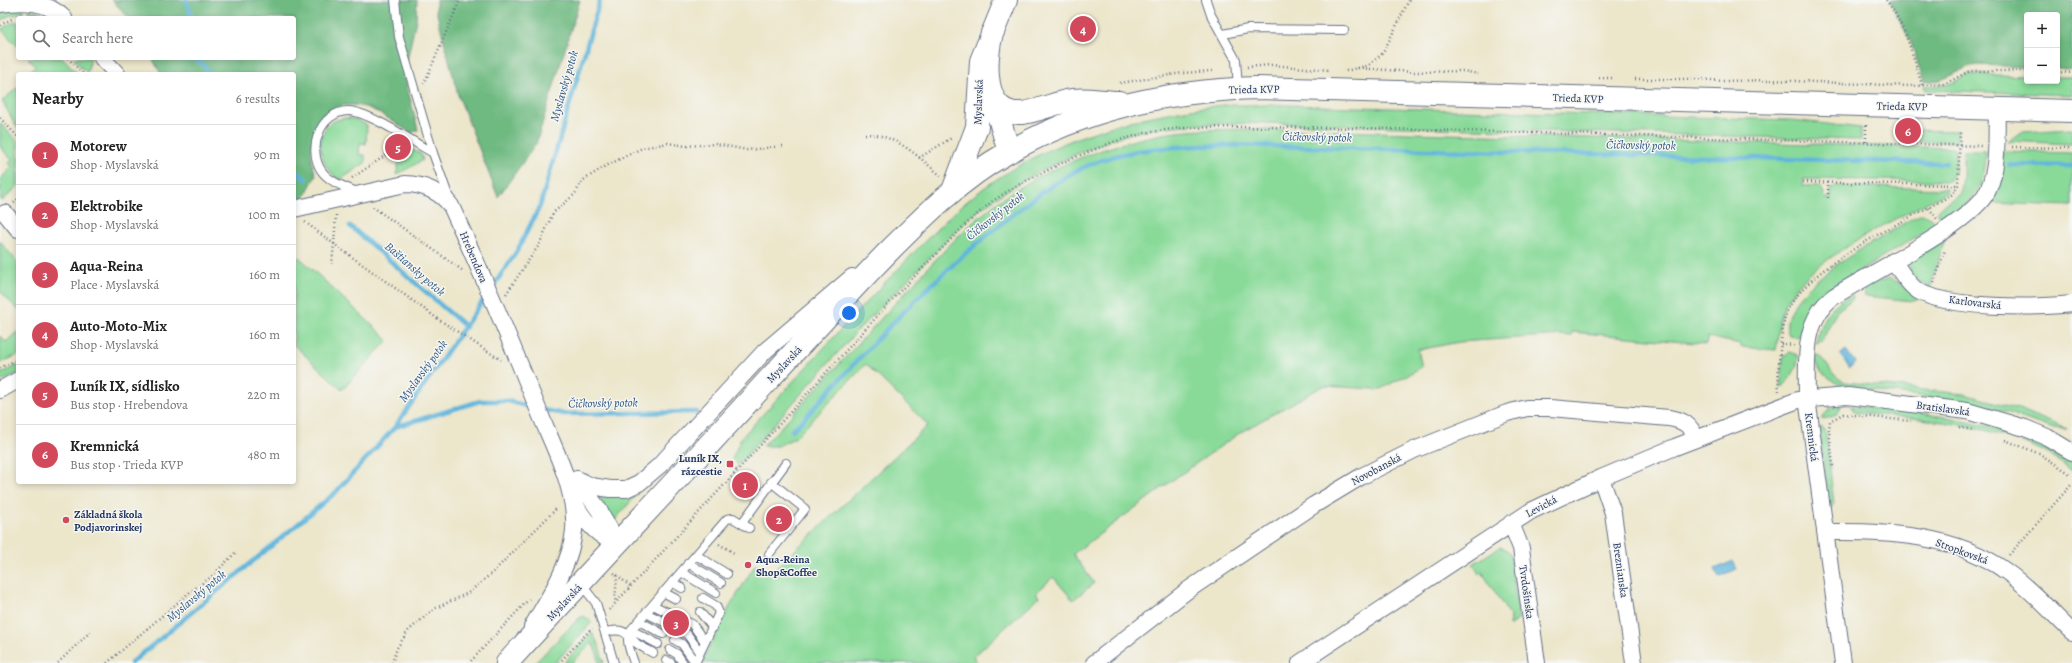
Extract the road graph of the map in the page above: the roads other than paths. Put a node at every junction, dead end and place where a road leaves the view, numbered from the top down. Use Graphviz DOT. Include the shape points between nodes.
graph roads {
  1 [pos="395,0"];
  2 [pos="1006,0"];
  3 [pos="1206,0"];
  4 [pos="47,3"];
  5 [pos="0,4"];
  6 [pos="62,16"];
  7 [pos="1344,30"];
  8 [pos="992,33"];
  9 [pos="1223,34"];
  10 [pos="104,60"];
  11 [pos="115,72"];
  12 [pos="1238,78"];
  13 [pos="993,97"];
  14 [pos="1138,102"];
  15 [pos="1997,109"];
  16 [pos="2072,111"];
  17 [pos="433,152"];
  18 [pos="1009,152"];
  19 [pos="954,188"];
  20 [pos="339,204"];
  21 [pos="451,206"];
  22 [pos="5,213"];
  23 [pos="298,216"];
  24 [pos="923,217"];
  25 [pos="16,227"];
  26 [pos="1893,261"];
  27 [pos="2072,304"];
  28 [pos="16,381"];
  29 [pos="0,390"];
  30 [pos="1807,398"];
  31 [pos="1696,439"];
  32 [pos="2071,449"];
  33 [pos="560,463"];
  34 [pos="786,463"];
  35 [pos="1601,478"];
  36 [pos="577,479"];
  37 [pos="771,482"];
  38 [pos="566,499"];
  39 [pos="1511,523"];
  40 [pos="1825,532"];
  41 [pos="618,544"];
  42 [pos="769,554"];
  43 [pos="696,555"];
  44 [pos="688,563"];
  45 [pos="681,572"];
  46 [pos="727,574"];
  47 [pos="672,582"];
  48 [pos="721,583"];
  49 [pos="581,584"];
  50 [pos="682,588"];
  51 [pos="663,592"];
  52 [pos="716,593"];
  53 [pos="703,598"];
  54 [pos="676,599"];
  55 [pos="653,605"];
  56 [pos="700,612"];
  57 [pos="646,613"];
  58 [pos="673,615"];
  59 [pos="639,621"];
  60 [pos="685,621"];
  61 [pos="668,624"];
  62 [pos="713,628"];
  63 [pos="630,631"];
  64 [pos="680,631"];
  65 [pos="606,632"];
  66 [pos="2072,632"];
  67 [pos="663,634"];
  68 [pos="675,640"];
  69 [pos="705,642"];
  70 [pos="658,644"];
  71 [pos="670,650"];
  72 [pos="700,652"];
  73 [pos="653,653"];
  74 [pos="514,656"];
  75 [pos="695,662"];
  76 [pos="614,663"];
  77 [pos="634,663"];
  78 [pos="683,663"];
  79 [pos="1094,663"];
  80 [pos="1300,663"];
  81 [pos="1537,663"];
  82 [pos="1634,663"];
  83 [pos="1843,663"];
  1 -- 17 [label="lane" via="399,37"];
  2 -- 8 [label="street, Myslavská"];
  3 -- 9 [label="lane" via="1210,15"];
  4 -- 5 [label="street"];
  4 -- 6 [label="street"];
  7 -- 9 [label="lane" via="1248,29"];
  8 -- 13 [label="street, Myslavská" via="988,64 989,85"];
  8 -- 19 [label="street, Myslavská" via="980,67 977,127"];
  9 -- 12 [label="lane" via="1236,60"];
  10 -- 11 [label="street"];
  12 -- 14 [label="street, Trieda KVP"];
  12 -- 15 [label="street, Trieda KVP" via="1306,89"];
  13 -- 14 [label="street, Myslavská" via="1003,108 1019,113 1077,100"];
  13 -- 18 [label="street"];
  14 -- 18 [label="street, Trieda KVP" via="1088,117"];
  15 -- 16 [label="street, Trieda KVP"];
  15 -- 26 [label="street, Kremnická" via="1990,184 1979,204 1944,230"];
  17 -- 20 [label="lane" via="364,114 348,111 330,118 323,124 316,149 320,168"];
  17 -- 21 [label="lane"];
  18 -- 19 [label="street, Trieda KVP"];
  19 -- 24 [label="street, Myslavská"];
  20 -- 21 [label="street, Hrebendova" via="362,194 399,185 414,185 440,194"];
  20 -- 23 [label="street, Hrebendova"];
  21 -- 33 [label="street, Hrebendova"];
  22 -- 25 [label="street"];
  24 -- 36 [label="street" via="765,351 644,480 633,487 617,489 591,486"];
  24 -- 41 [label="street, Myslavská"];
  26 -- 27 [label="street, Karlovarská" via="1913,287 1934,297 2000,306 2039,307"];
  26 -- 30 [label="street, Kremnická" via="1838,293 1818,311 1808,344"];
  28 -- 29 [label="street"];
  30 -- 31 [label="street, Levická" via="1790,402"];
  30 -- 32 [label="street, Bratislavská" via="1848,396 1961,410 2025,428"];
  30 -- 40 [label="street, Kremnická"];
  31 -- 35 [label="street, Levická"];
  31 -- 79 [label="street, Novobanská" via="1690,426 1680,420 1669,418 1537,408 1508,413 1389,461 1343,487 1188,590"];
  33 -- 36 [label="street"];
  33 -- 38 [label="street, Hrebendova"];
  34 -- 37 [label="lane"];
  35 -- 39 [label="street, Levická" via="1550,501"];
  35 -- 82 [label="street, Breznianska" via="1613,512"];
  36 -- 41 [label="street" via="599,510"];
  37 -- 42 [label="lane" via="805,509"];
  37 -- 43 [label="lane" via="745,526 728,518"];
  38 -- 41 [label="street" via="592,527 606,539"];
  38 -- 74 [label="street" via="574,515 571,546 562,571"];
  39 -- 80 [label="street, Levická"];
  39 -- 81 [label="street, Tvrdošínska" via="1521,548"];
  40 -- 66 [label="street, Stropkovská" via="1906,535 1929,539 1977,554 2014,578"];
  40 -- 83 [label="street, Kremnická"];
  41 -- 49 [label="street, Myslavská"];
  43 -- 44 [label="lane"];
  43 -- 46 [label="lane"];
  44 -- 45 [label="lane"];
  44 -- 48 [label="lane"];
  45 -- 47 [label="lane"];
  45 -- 52 [label="lane"];
  47 -- 50 [label="lane"];
  47 -- 51 [label="lane"];
  49 -- 65 [label="lane" via="596,604"];
  49 -- 74 [label="street, Myslavská"];
  51 -- 54 [label="lane"];
  51 -- 55 [label="lane"];
  53 -- 62 [label="lane" via="719,611"];
  55 -- 57 [label="lane"];
  55 -- 58 [label="lane"];
  56 -- 62 [label="lane"];
  57 -- 59 [label="lane"];
  57 -- 61 [label="lane"];
  59 -- 63 [label="lane"];
  59 -- 67 [label="lane"];
  60 -- 69 [label="lane" via="692,624"];
  62 -- 69 [label="lane"];
  63 -- 65 [label="lane"];
  63 -- 70 [label="lane"];
  63 -- 73 [label="lane" via="637,644"];
  63 -- 77 [label="lane"];
  64 -- 72 [label="lane" via="687,634"];
  65 -- 76 [label="lane"];
  68 -- 75 [label="lane" via="682,644"];
  69 -- 72 [label="lane"];
  71 -- 78 [label="lane" via="677,654"];
  72 -- 75 [label="lane"];
}
